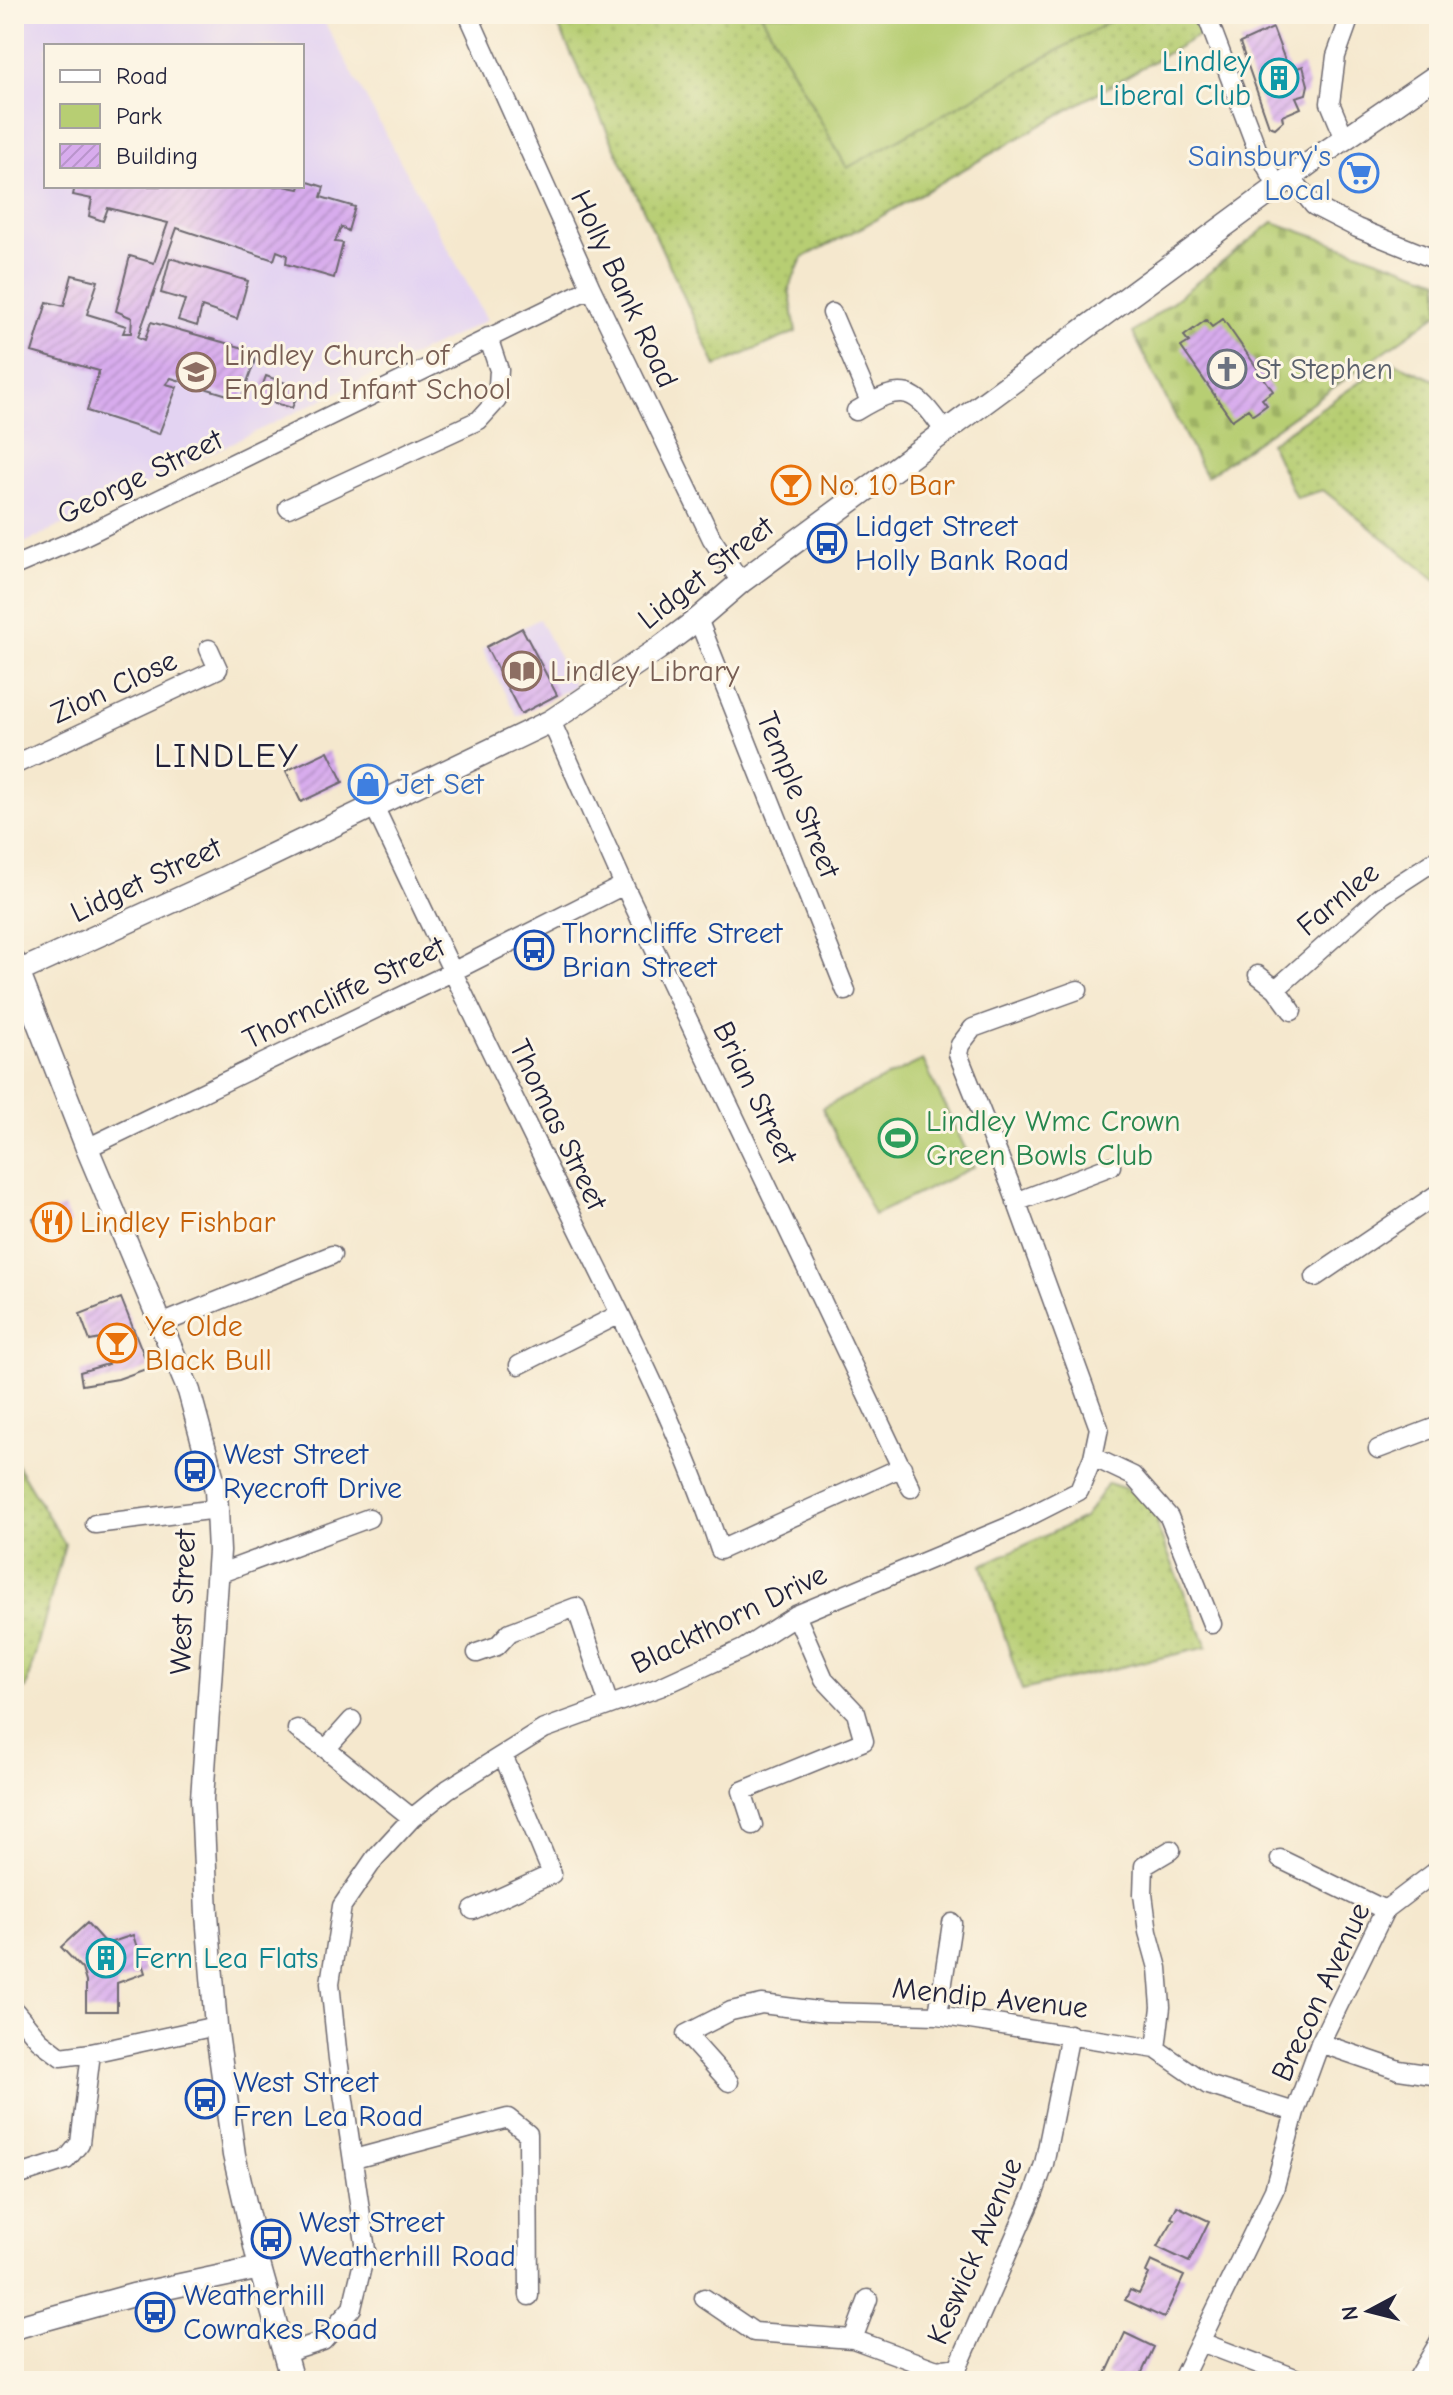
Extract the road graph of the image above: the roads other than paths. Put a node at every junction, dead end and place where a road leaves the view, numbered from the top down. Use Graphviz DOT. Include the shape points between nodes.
graph roads {
  1 [pos="468,14"];
  2 [pos="1206,14"];
  3 [pos="1351,14"];
  4 [pos="1439,74"];
  5 [pos="1345,139"];
  6 [pos="1285,182"];
  7 [pos="1439,261"];
  8 [pos="591,288"];
  9 [pos="832,313"];
  10 [pos="488,337"];
  11 [pos="945,432"];
  12 [pos="288,508"];
  13 [pos="14,566"];
  14 [pos="741,582"];
  15 [pos="698,619"];
  16 [pos="209,649"];
  17 [pos="551,721"];
  18 [pos="14,765"];
  19 [pos="374,806"];
  20 [pos="1439,858"];
  21 [pos="624,885"];
  22 [pos="16,966"];
  23 [pos="452,972"];
  24 [pos="1258,975"];
  25 [pos="1276,989"];
  26 [pos="1078,990"];
  27 [pos="846,991"];
  28 [pos="1292,1011"];
  29 [pos="87,1148"];
  30 [pos="1111,1166"];
  31 [pos="1437,1199"];
  32 [pos="1016,1202"];
  33 [pos="332,1255"];
  34 [pos="1315,1277"];
  35 [pos="620,1314"];
  36 [pos="161,1324"];
  37 [pos="519,1365"];
  38 [pos="1439,1426"];
  39 [pos="1378,1449"];
  40 [pos="1093,1457"];
  41 [pos="902,1467"];
  42 [pos="911,1488"];
  43 [pos="217,1509"];
  44 [pos="369,1518"];
  45 [pos="95,1524"];
  46 [pos="218,1574"];
  47 [pos="796,1615"];
  48 [pos="1212,1624"];
  49 [pos="477,1653"];
  50 [pos="609,1705"];
  51 [pos="352,1720"];
  52 [pos="297,1729"];
  53 [pos="326,1749"];
  54 [pos="503,1755"];
  55 [pos="412,1818"];
  56 [pos="753,1825"];
  57 [pos="1171,1850"];
  58 [pos="1280,1859"];
  59 [pos="1439,1869"];
  60 [pos="473,1910"];
  61 [pos="1385,1910"];
  62 [pos="952,1923"];
  63 [pos="14,2010"];
  64 [pos="938,2015"];
  65 [pos="216,2026"];
  66 [pos="1070,2034"];
  67 [pos="1320,2043"];
  68 [pos="1156,2049"];
  69 [pos="91,2053"];
  70 [pos="1439,2076"];
  71 [pos="729,2082"];
  72 [pos="1295,2112"];
  73 [pos="354,2159"];
  74 [pos="14,2177"];
  75 [pos="260,2268"];
  76 [pos="529,2296"];
  77 [pos="704,2298"];
  78 [pos="868,2299"];
  79 [pos="14,2328"];
  80 [pos="853,2339"];
  81 [pos="1201,2342"];
  82 [pos="1439,2342"];
  83 [pos="283,2354"];
  84 [pos="292,2381"];
  85 [pos="1181,2381"];
  86 [pos="1303,2381"];
  87 [pos="1416,2381"];
  1 -- 8 [label="street, Holly Bank Road"];
  2 -- 6 [label="street" via="1257,149"];
  3 -- 5 [label="street" via="1336,56 1330,103"];
  4 -- 5 [label="street, Lidget Street"];
  5 -- 6 [label="street, Lidget Street"];
  6 -- 7 [label="street" via="1314,206"];
  6 -- 11 [label="street, Lidget Street"];
  8 -- 10 [label="street, George Street"];
  8 -- 14 [label="street, Holly Bank Road" via="712,539"];
  9 -- 11 [label="street" via="863,406 887,393 907,393 927,405"];
  10 -- 12 [label="street" via="499,370 497,400 479,420"];
  10 -- 13 [label="street, George Street"];
  11 -- 14 [label="street, Lidget Street"];
  14 -- 15 [label="street, Lidget Street"];
  15 -- 17 [label="street, Lidget Street"];
  15 -- 27 [label="street, Temple Street"];
  16 -- 18 [label="street, Zion Close" via="218,669"];
  17 -- 19 [label="street, Lidget Street"];
  17 -- 21 [label="street, Brian Street"];
  19 -- 22 [label="street, Lidget Street" via="224,878"];
  19 -- 23 [label="street, Thomas Street"];
  20 -- 25 [label="street, Farnlee" via="1382,895"];
  21 -- 23 [label="street, Thorncliffe Street"];
  21 -- 41 [label="street, Brian Street"];
  22 -- 29 [label="street, West Street"];
  23 -- 29 [label="street, Thorncliffe Street"];
  23 -- 35 [label="street, Thomas Street"];
  24 -- 25 [label="street"];
  25 -- 28 [label="street"];
  26 -- 32 [label="street, Blackthorn Drive" via="973,1028 960,1045 961,1066"];
  29 -- 36 [label="street, West Street"];
  30 -- 32 [label="street"];
  31 -- 34 [label="street"];
  32 -- 40 [label="street, Blackthorn Drive" via="1099,1428"];
  33 -- 36 [label="street"];
  35 -- 37 [label="street"];
  35 -- 41 [label="street, Thomas Street" via="720,1550"];
  36 -- 43 [label="street, West Street" via="189,1391"];
  38 -- 39 [label="street"];
  40 -- 47 [label="street, Blackthorn Drive" via="1079,1491 1010,1526"];
  40 -- 48 [label="street" via="1133,1476 1169,1517"];
  41 -- 42 [label="street, Brian Street"];
  43 -- 45 [label="street"];
  43 -- 46 [label="street, West Street"];
  44 -- 46 [label="street"];
  46 -- 65 [label="street, West Street" via="202,1799"];
  47 -- 50 [label="street, Blackthorn Drive" via="743,1649"];
  47 -- 56 [label="street" via="824,1679 856,1713 864,1741 742,1791"];
  49 -- 50 [label="street" via="497,1646 510,1632 576,1607"];
  50 -- 54 [label="street, Blackthorn Drive" via="544,1729"];
  51 -- 53 [label="street"];
  52 -- 53 [label="street"];
  53 -- 55 [label="street"];
  54 -- 55 [label="street, Blackthorn Drive"];
  54 -- 60 [label="street" via="552,1874"];
  55 -- 73 [label="street, Blackthorn Drive" via="375,1858 342,1906 330,1983"];
  57 -- 68 [label="street" via="1144,1866 1143,1894 1161,2007"];
  58 -- 61 [label="street"];
  59 -- 61 [label="street, Brecon Avenue"];
  61 -- 67 [label="street, Brecon Avenue"];
  62 -- 64 [label="street"];
  63 -- 69 [label="street" via="61,2057"];
  64 -- 66 [label="street, Mendip Avenue"];
  64 -- 71 [label="street, Mendip Avenue" via="762,2004 731,2011 686,2034"];
  65 -- 69 [label="street"];
  65 -- 75 [label="street, West Street" via="234,2155"];
  66 -- 68 [label="street, Mendip Avenue"];
  66 -- 80 [label="street, Keswick Avenue" via="1044,2164 958,2367 937,2370"];
  67 -- 70 [label="street" via="1399,2070"];
  67 -- 72 [label="street, Brecon Avenue"];
  68 -- 72 [label="street, Mendip Avenue" via="1208,2085"];
  69 -- 74 [label="street" via="80,2143 66,2160"];
  72 -- 81 [label="street, Brecon Avenue" via="1274,2190"];
  73 -- 76 [label="street" via="508,2118 528,2134"];
  73 -- 83 [label="street, Blackthorn Drive" via="366,2250 352,2308 323,2341"];
  75 -- 79 [label="street"];
  75 -- 83 [label="street, West Street"];
  77 -- 80 [label="street, Keswick Avenue" via="754,2332"];
  78 -- 80 [label="street"];
  81 -- 85 [label="street, Brecon Avenue"];
  81 -- 86 [label="street"];
  82 -- 87 [label="street"];
  83 -- 84 [label="street, West Street"];
}
